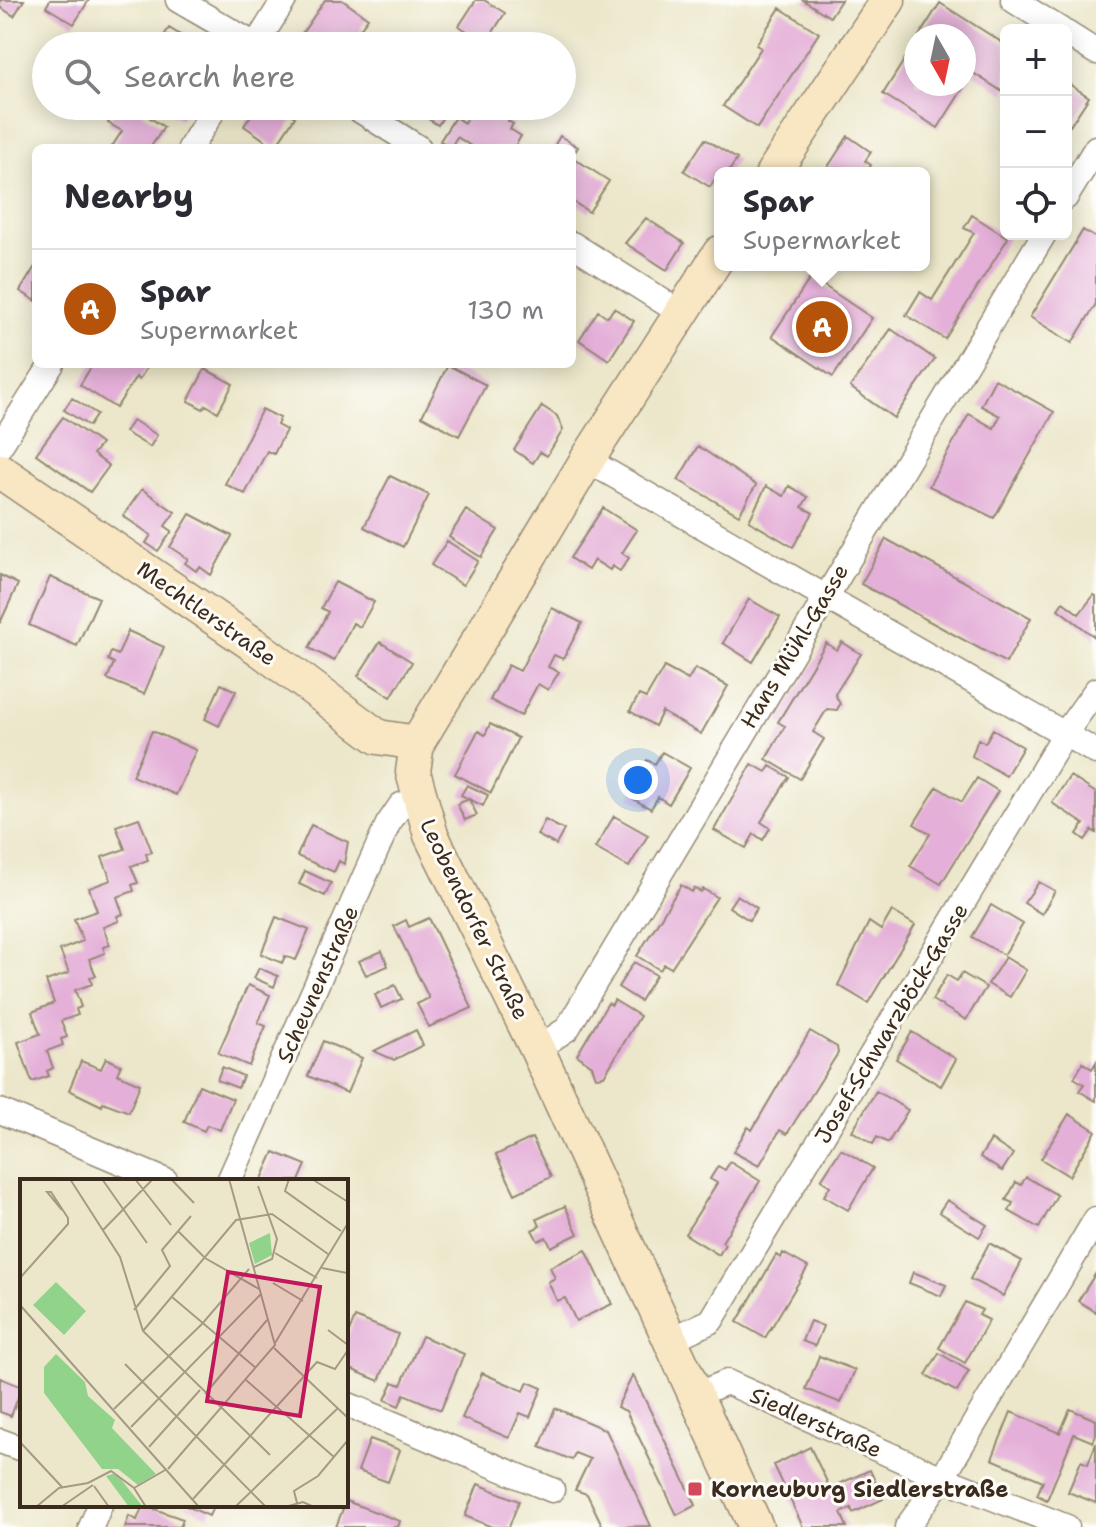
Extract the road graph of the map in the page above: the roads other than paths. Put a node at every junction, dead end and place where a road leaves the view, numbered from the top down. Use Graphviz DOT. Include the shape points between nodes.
graph roads {
  1 [pos="178,0"];
  2 [pos="284,0"];
  3 [pos="888,0"];
  4 [pos="1013,0"];
  5 [pos="1051,24"];
  6 [pos="232,32"];
  7 [pos="265,32"];
  8 [pos="1072,37"];
  9 [pos="1096,52"];
  10 [pos="207,120"];
  11 [pos="375,120"];
  12 [pos="192,144"];
  13 [pos="413,144"];
  14 [pos="1096,148"];
  15 [pos="777,167"];
  16 [pos="1072,187"];
  17 [pos="1040,240"];
  18 [pos="576,247"];
  19 [pos="714,262"];
  20 [pos="681,313"];
  21 [pos="49,368"];
  22 [pos="0,446"];
  23 [pos="587,460"];
  24 [pos="0,471"];
  25 [pos="825,594"];
  26 [pos="1096,690"];
  27 [pos="1066,732"];
  28 [pos="417,743"];
  29 [pos="1096,752"];
  30 [pos="418,798"];
  31 [pos="537,1049"];
  32 [pos="0,1111"];
  33 [pos="161,1179"];
  34 [pos="230,1179"];
  35 [pos="1096,1219"];
  36 [pos="672,1339"];
  37 [pos="698,1394"];
  38 [pos="348,1405"];
  39 [pos="0,1441"];
  40 [pos="20,1448"];
  41 [pos="942,1478"];
  42 [pos="552,1490"];
  43 [pos="99,1507"];
  44 [pos="91,1527"];
  45 [pos="756,1527"];
  46 [pos="907,1527"];
  47 [pos="1067,1527"];
  1 -- 6 [label="street"];
  2 -- 7 [label="street"];
  3 -- 15 [label="main road"];
  4 -- 5 [label="street"];
  8 -- 9 [label="street"];
  10 -- 12 [label="street"];
  11 -- 13 [label="street"];
  14 -- 16 [label="street"];
  17 -- 25 [label="street, Hans Mühl-Gasse"];
  18 -- 20 [label="street"];
  19 -- 20 [label="main road, Leobendorfer Straße"];
  20 -- 23 [label="main road, Leobendorfer Straße"];
  21 -- 22 [label="street"];
  23 -- 25 [label="street"];
  23 -- 28 [label="main road, Leobendorfer Straße"];
  24 -- 28 [label="main road, Mechtlerstraße" via="260,649 378,737"];
  25 -- 27 [label="street"];
  25 -- 31 [label="street, Hans Mühl-Gasse" via="567,1029"];
  26 -- 27 [label="street, Josef-Schwarzböck-Gasse"];
  27 -- 29 [label="street"];
  27 -- 36 [label="street, Josef-Schwarzböck-Gasse" via="711,1321"];
  28 -- 30 [label="main road, Leobendorfer Straße" via="413,772"];
  30 -- 31 [label="main road, Leobendorfer Straße" via="431,835"];
  30 -- 34 [label="street, Scheunenstraße" via="401,805 388,824"];
  31 -- 36 [label="main road, Leobendorfer Straße"];
  32 -- 33 [label="street"];
  35 -- 41 [label="street"];
  36 -- 37 [label="main road, Leobendorfer Straße"];
  37 -- 41 [label="street, Siedlerstraße" via="727,1382"];
  37 -- 45 [label="main road, Leobendorfer Straße"];
  38 -- 42 [label="street"];
  39 -- 40 [label="street"];
  41 -- 46 [label="street"];
  41 -- 47 [label="street, Siedlerstraße"];
  43 -- 44 [label="street"];
}
